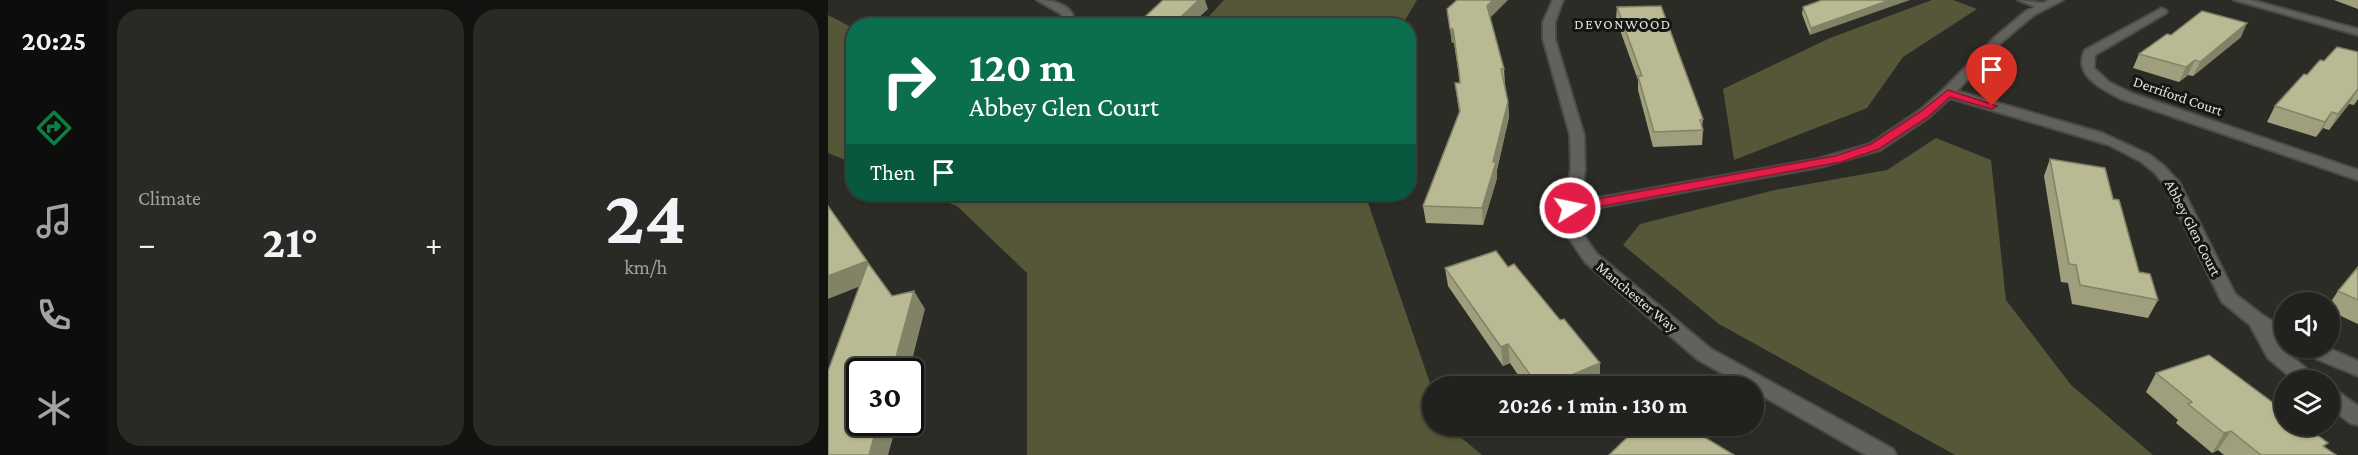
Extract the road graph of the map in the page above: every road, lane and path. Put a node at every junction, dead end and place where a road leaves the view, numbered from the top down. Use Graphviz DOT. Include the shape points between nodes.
graph roads {
  1 [pos="1042,0"];
  2 [pos="1558,0"];
  3 [pos="2023,0"];
  4 [pos="2058,0"];
  5 [pos="2239,0"];
  6 [pos="2043,6"];
  7 [pos="2162,11"];
  8 [pos="1069,18"];
  9 [pos="2358,32"];
  10 [pos="1948,93"];
  11 [pos="2356,172"];
  12 [pos="1570,208"];
  13 [pos="2257,321"];
  14 [pos="2274,330"];
  15 [pos="2332,358"];
  16 [pos="2358,369"];
  17 [pos="2295,370"];
  18 [pos="2340,404"];
  19 [pos="2358,417"];
  20 [pos="1885,455"];
  1 -- 8 [label="street" via="1060,7"];
  2 -- 12 [label="street, Manchester Way" via="1549,39 1577,135 1578,169"];
  3 -- 6 [label="street"];
  4 -- 6 [label="street"];
  5 -- 9 [label="street"];
  6 -- 10 [label="street" via="1999,39"];
  7 -- 11 [label="street, Derriford Court" via="2090,53 2087,67 2094,77 2126,96"];
  10 -- 12 [label="street" via="1875,147 1837,159"];
  10 -- 13 [label="street, Abbey Glen Court" via="2103,138 2147,159 2171,182 2228,298"];
  12 -- 20 [label="street, Manchester Way" via="1575,235 1591,258 1704,354"];
  13 -- 14 [label="street, Abbey Glen Court"];
  13 -- 17 [label="street, Abbey Glen Court" via="2275,353"];
  15 -- 16 [label="street"];
  18 -- 19 [label="street"];
}
